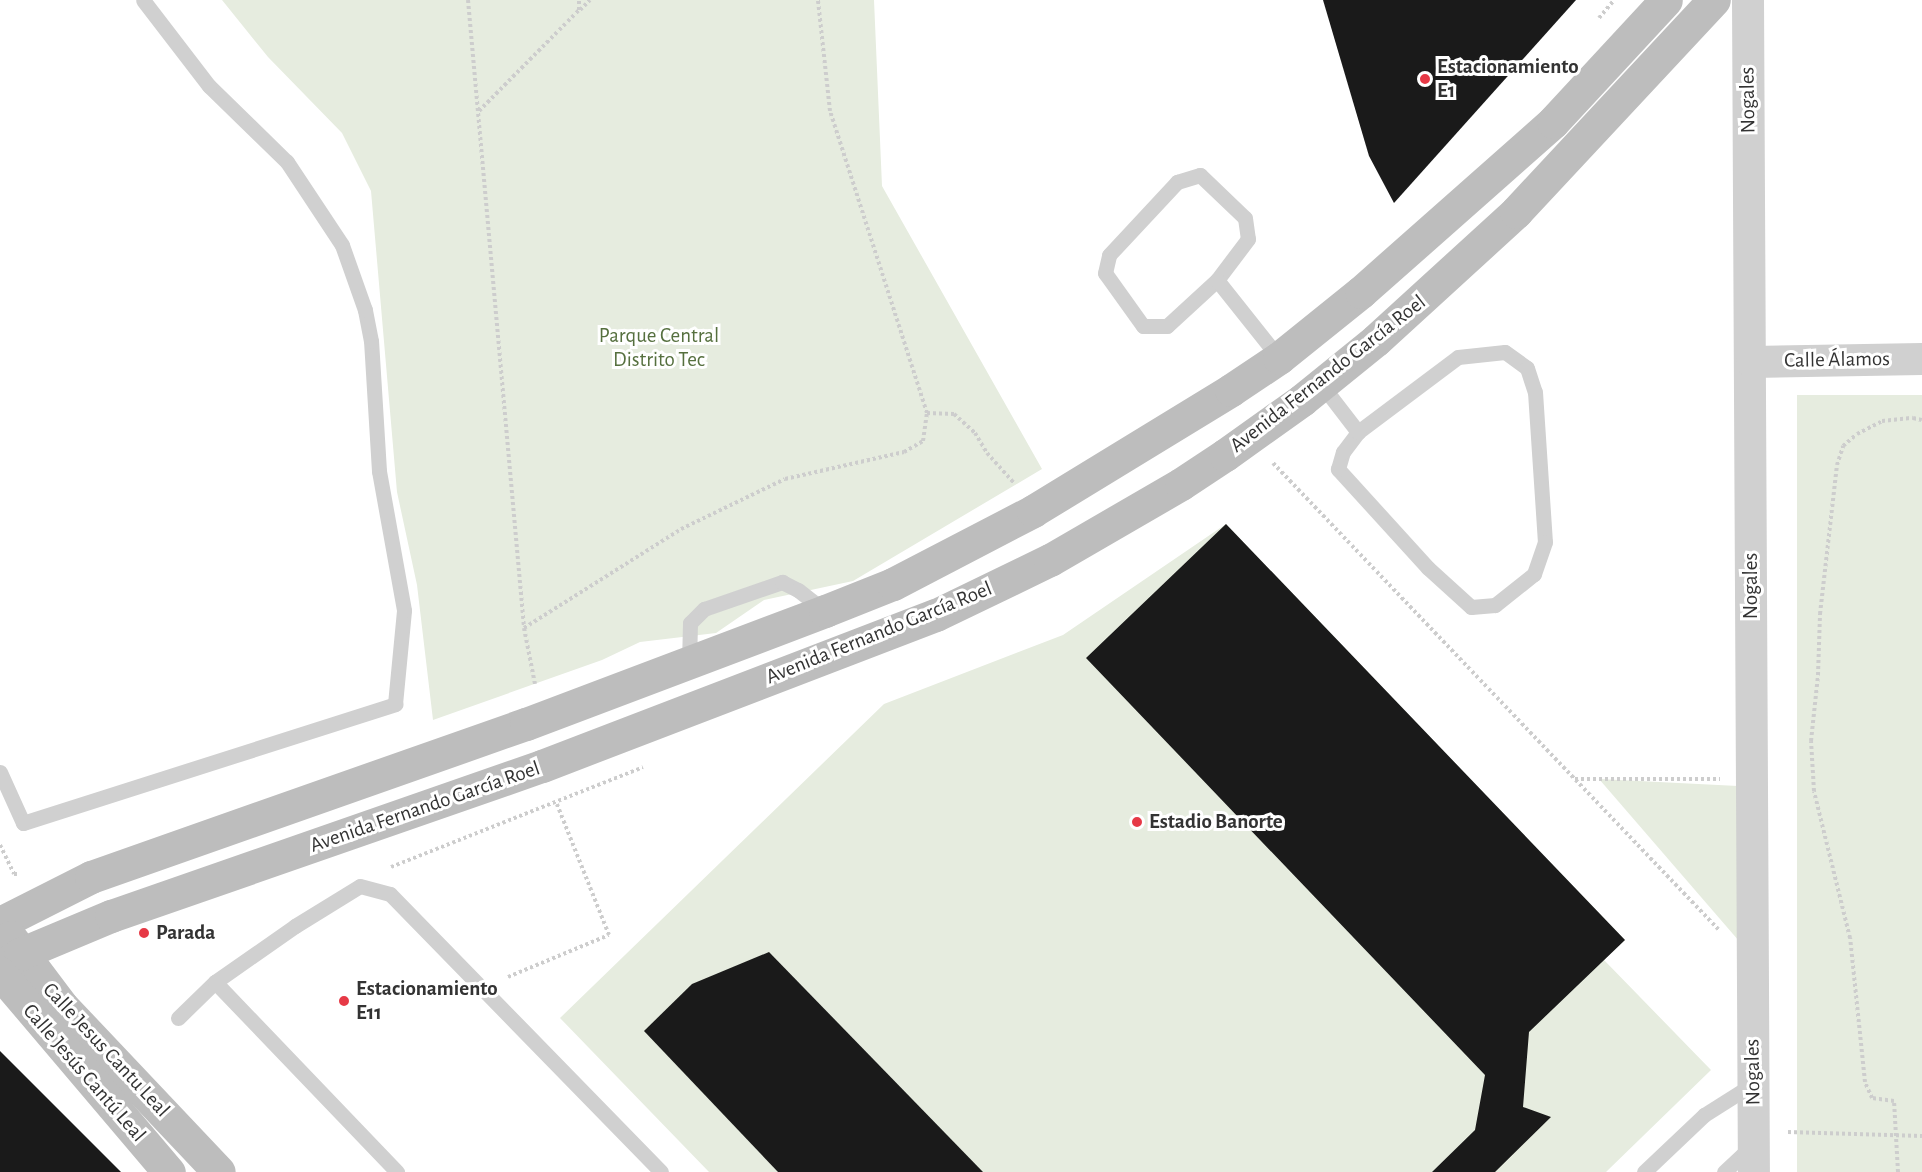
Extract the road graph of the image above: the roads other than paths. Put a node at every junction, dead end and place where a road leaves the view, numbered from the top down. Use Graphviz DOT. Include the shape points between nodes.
graph roads {
  1 [pos="143,0"];
  2 [pos="1666,0"];
  3 [pos="1714,0"];
  4 [pos="1748,0"];
  5 [pos="1217,280"];
  6 [pos="1279,358"];
  7 [pos="1922,359"];
  8 [pos="1752,362"];
  9 [pos="1321,384"];
  10 [pos="1358,432"];
  11 [pos="825,611"];
  12 [pos="689,664"];
  13 [pos="0,772"];
  14 [pos="0,922"];
  15 [pos="7,964"];
  16 [pos="215,982"];
  17 [pos="178,1018"];
  18 [pos="1753,1084"];
  19 [pos="1754,1149"];
  20 [pos="211,1170"];
  21 [pos="170,1172"];
  22 [pos="398,1172"];
  23 [pos="661,1172"];
  24 [pos="1644,1172"];
  25 [pos="1724,1172"];
  1 -- 13 [label="lane" via="209,86 287,162 342,245 371,341 379,471 404,610 395,704 23,823"];
  2 -- 6 [label="street, Avenida Fernando García Roel" via="1553,122 1451,215"];
  3 -- 9 [label="street, Avenida Fernando García Roel" via="1516,212 1447,278"];
  4 -- 8 [label="street, Nogales"];
  5 -- 5 [label="lane" via="1167,326 1143,326 1106,273 1109,255 1178,182 1200,175 1245,218 1248,239"];
  5 -- 6 [label="lane"];
  6 -- 11 [label="street, Avenida Fernando García Roel" via="1033,511 892,584"];
  7 -- 8 [label="street, Calle Álamos"];
  8 -- 18 [label="street, Nogales"];
  9 -- 10 [label="lane"];
  9 -- 15 [label="street, Avenida Fernando García Roel" via="1181,484 1050,560 936,615 542,766 111,916"];
  10 -- 10 [label="lane" via="1458,357 1505,352 1527,368 1535,392 1545,542 1534,574 1495,605 1471,607 1428,568 1338,469 1343,452"];
  11 -- 12 [label="street, Avenida Fernando García Roel"];
  11 -- 12 [label="lane" via="782,582 704,609 690,623"];
  12 -- 14 [label="street, Avenida Fernando García Roel" via="91,877"];
  14 -- 15 [label="street, Calle Jesus Cantu Leal"];
  15 -- 20 [label="street, Calle Jesus Cantu Leal" via="62,1006"];
  15 -- 21 [label="street, Calle Jesús Cantú Leal"];
  16 -- 17 [label="lane"];
  16 -- 22 [label="lane"];
  16 -- 23 [label="lane" via="360,886 390,894"];
  18 -- 19 [label="street, Nogales"];
  18 -- 24 [label="lane" via="1704,1115"];
  19 -- 25 [label="lane"];
}
